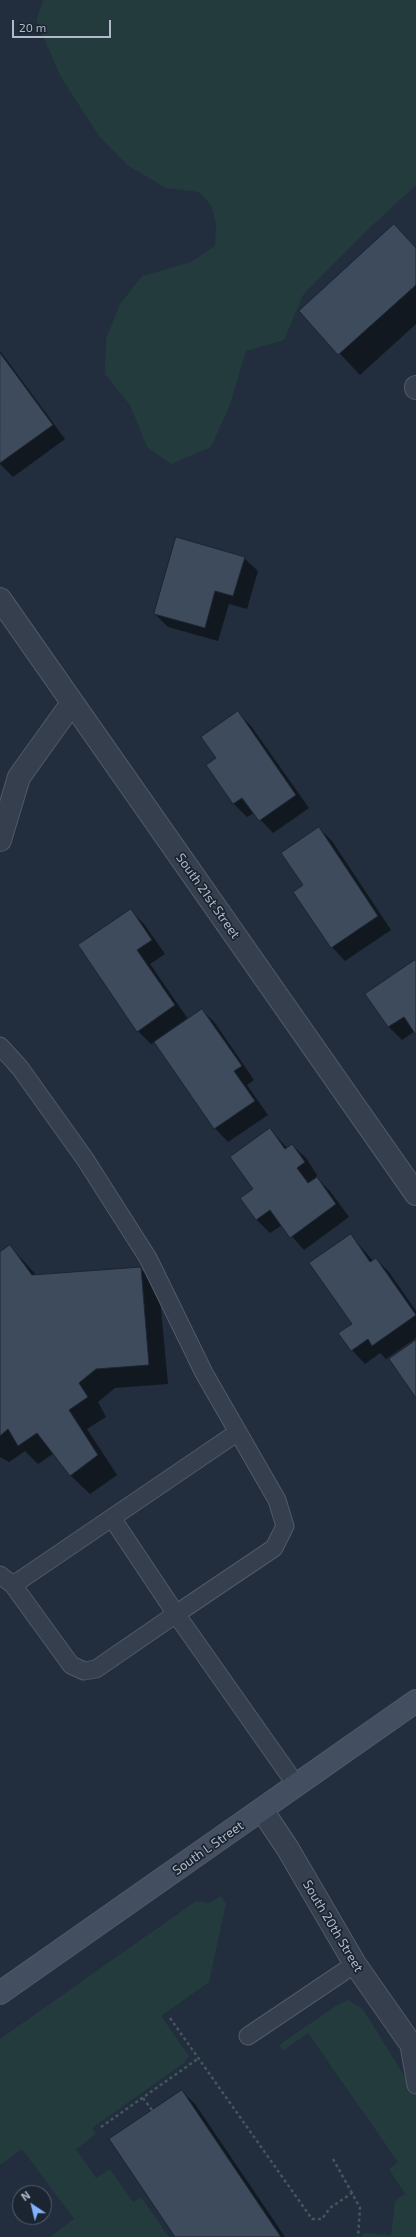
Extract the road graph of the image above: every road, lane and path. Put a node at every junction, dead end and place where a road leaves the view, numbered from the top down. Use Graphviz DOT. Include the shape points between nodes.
graph roads {
  1 [pos="0,599"];
  2 [pos="72,702"];
  3 [pos="0,840"];
  4 [pos="0,1046"];
  5 [pos="416,1194"];
  6 [pos="238,1432"];
  7 [pos="112,1518"];
  8 [pos="6,1580"];
  9 [pos="176,1614"];
  10 [pos="416,1701"];
  11 [pos="297,1786"];
  12 [pos="262,1810"];
  13 [pos="354,1964"];
  14 [pos="0,1994"];
  15 [pos="170,2018"];
  16 [pos="248,2036"];
  17 [pos="408,2040"];
  18 [pos="199,2058"];
  19 [pos="416,2085"];
  20 [pos="143,2098"];
  21 [pos="152,2110"];
  22 [pos="101,2127"];
  23 [pos="333,2159"];
  24 [pos="352,2193"];
  25 [pos="358,2237"];
  1 -- 2 [label="street, South 21st Street"];
  2 -- 3 [label="street" via="19,776"];
  2 -- 5 [label="street, South 21st Street"];
  4 -- 6 [label="lane" via="20,1068 120,1211 148,1258 204,1373"];
  6 -- 7 [label="lane"];
  6 -- 9 [label="lane" via="277,1500 284,1530 274,1548"];
  7 -- 8 [label="lane"];
  7 -- 9 [label="lane"];
  8 -- 9 [label="lane" via="71,1665 84,1671 96,1669"];
  9 -- 11 [label="lane"];
  10 -- 11 [label="street, South L Street"];
  11 -- 12 [label="street, South L Street"];
  12 -- 13 [label="street, South 20th Street" via="288,1849"];
  12 -- 14 [label="street, South L Street"];
  13 -- 16 [label="lane"];
  13 -- 17 [label="street, South 20th Street"];
  15 -- 18 [label="path"];
  17 -- 19 [label="lane"];
  18 -- 20 [label="path"];
  18 -- 24 [label="path" via="312,2220 322,2219 330,2208"];
  20 -- 21 [label="path"];
  20 -- 22 [label="path"];
  23 -- 24 [label="path"];
  24 -- 25 [label="path" via="360,2208"];
}
